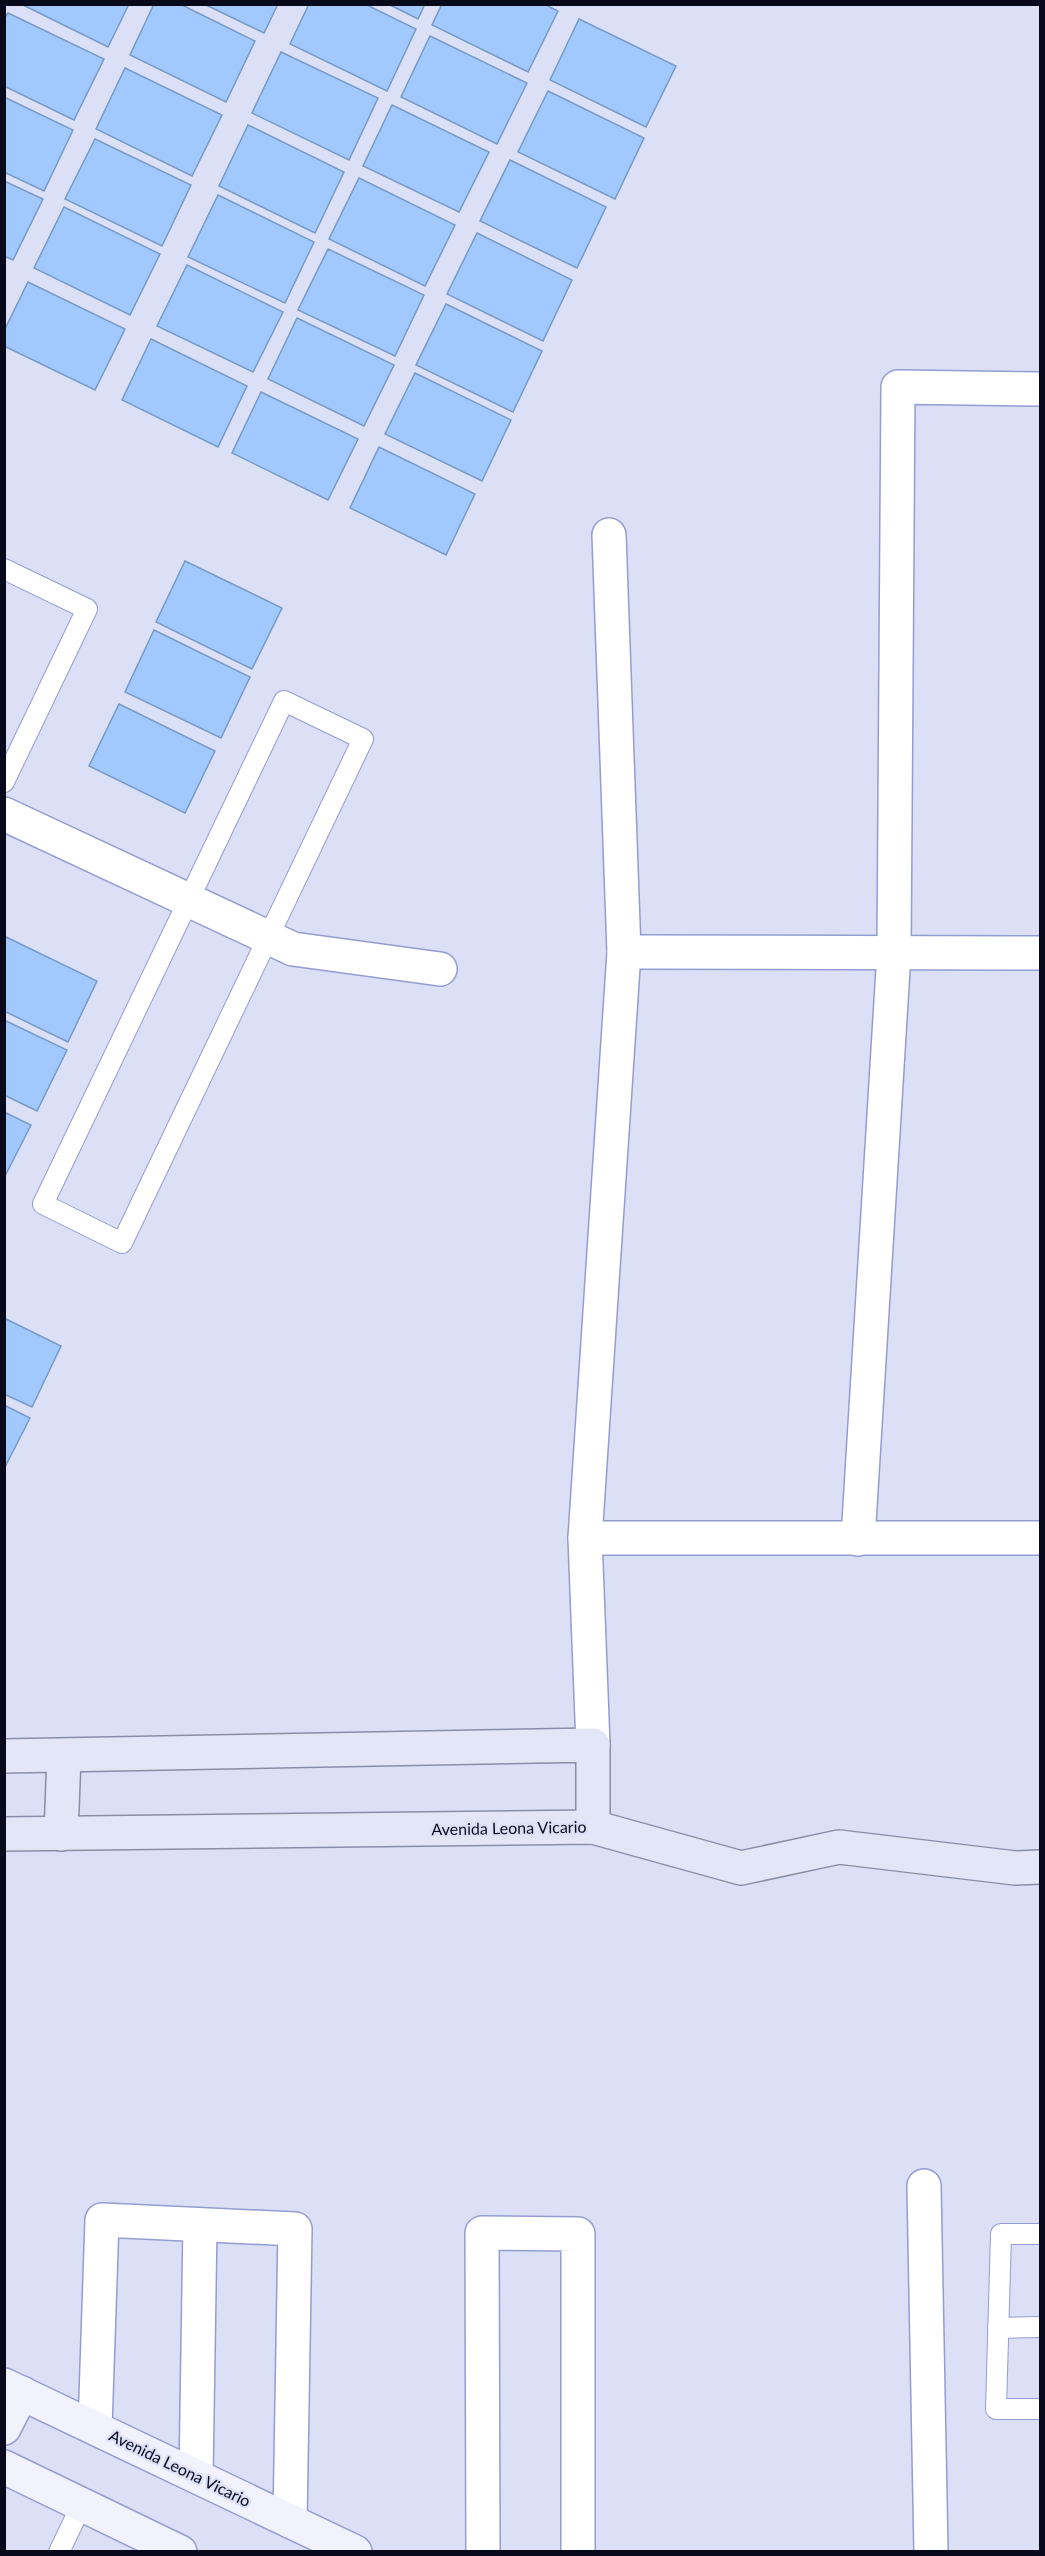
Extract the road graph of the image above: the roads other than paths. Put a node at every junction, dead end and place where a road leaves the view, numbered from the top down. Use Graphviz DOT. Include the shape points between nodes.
graph roads {
  1 [pos="1041,389"];
  2 [pos="609,535"];
  3 [pos="6,573"];
  4 [pos="4,782"];
  5 [pos="4,814"];
  6 [pos="189,900"];
  7 [pos="268,937"];
  8 [pos="624,952"];
  9 [pos="894,953"];
  10 [pos="1041,953"];
  11 [pos="440,969"];
  12 [pos="585,1538"];
  13 [pos="1041,1538"];
  14 [pos="858,1539"];
  15 [pos="592,1744"];
  16 [pos="4,1756"];
  17 [pos="64,1756"];
  18 [pos="592,1827"];
  19 [pos="4,1834"];
  20 [pos="61,1834"];
  21 [pos="1041,1867"];
  22 [pos="924,2186"];
  23 [pos="200,2225"];
  24 [pos="1041,2234"];
  25 [pos="1041,2327"];
  26 [pos="998,2328"];
  27 [pos="13,2389"];
  28 [pos="1041,2409"];
  29 [pos="95,2427"];
  30 [pos="4,2428"];
  31 [pos="4,2467"];
  32 [pos="196,2476"];
  33 [pos="82,2504"];
  34 [pos="290,2521"];
  35 [pos="180,2551"];
  36 [pos="59,2552"];
  37 [pos="355,2552"];
  38 [pos="483,2552"];
  39 [pos="578,2552"];
  40 [pos="931,2552"];
  1 -- 9 [label="street" via="898,387"];
  2 -- 8 [label="street"];
  3 -- 4 [label="lane" via="87,609"];
  5 -- 6 [label="street"];
  6 -- 7 [label="street"];
  6 -- 7 [label="lane" via="284,701 363,739"];
  6 -- 7 [label="lane" via="43,1204 122,1243"];
  7 -- 11 [label="street" via="293,949"];
  8 -- 9 [label="street"];
  8 -- 12 [label="street"];
  9 -- 10 [label="street"];
  9 -- 14 [label="street"];
  12 -- 14 [label="street"];
  12 -- 15 [label="street"];
  13 -- 14 [label="street"];
  15 -- 17 [label="main road"];
  15 -- 18 [label="main road"];
  16 -- 17 [label="main road"];
  17 -- 20 [label="main road"];
  18 -- 20 [label="main road, Avenida Leona Vicario"];
  18 -- 21 [label="main road, Avenida Leona Vicario" via="741,1868 839,1847 1015,1868"];
  19 -- 20 [label="main road, Avenida Leona Vicario"];
  22 -- 40 [label="street"];
  23 -- 29 [label="street" via="102,2220"];
  23 -- 32 [label="street"];
  23 -- 34 [label="street" via="295,2229"];
  24 -- 26 [label="lane" via="1001,2234"];
  25 -- 26 [label="lane"];
  26 -- 28 [label="lane" via="996,2409"];
  27 -- 29 [label="main road, Avenida Leona Vicario"];
  27 -- 30 [label="main road"];
  29 -- 32 [label="main road, Avenida Leona Vicario"];
  31 -- 33 [label="main road"];
  32 -- 34 [label="main road, Avenida Leona Vicario"];
  33 -- 35 [label="main road"];
  33 -- 36 [label="lane"];
  34 -- 37 [label="main road, Avenida Leona Vicario"];
  38 -- 39 [label="street" via="482,2233 578,2234"];
}
